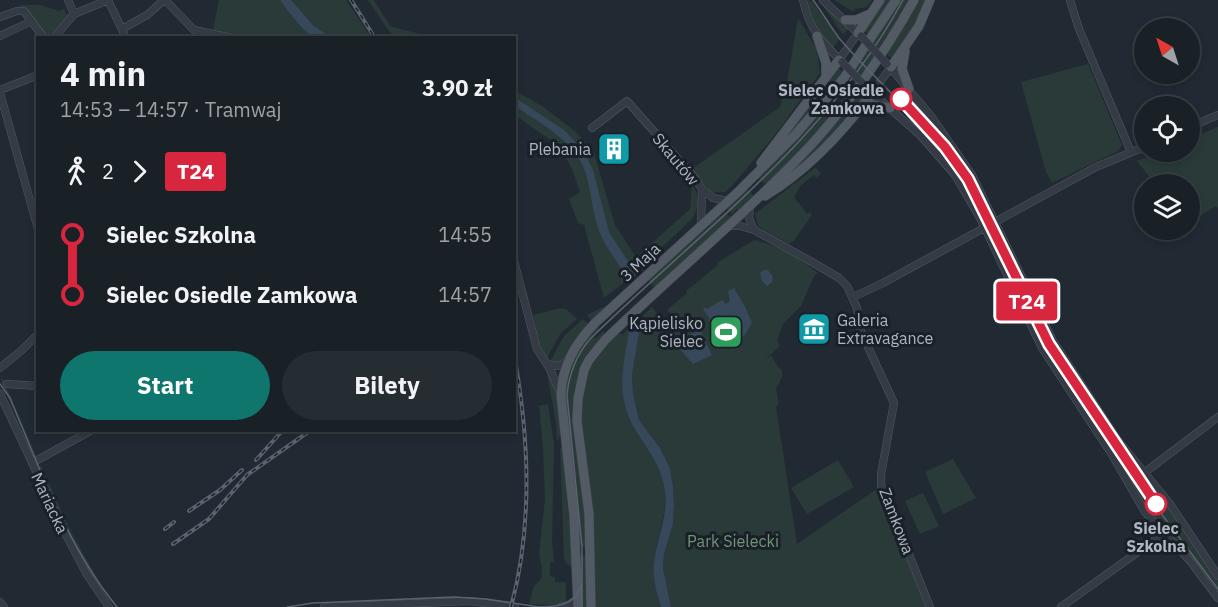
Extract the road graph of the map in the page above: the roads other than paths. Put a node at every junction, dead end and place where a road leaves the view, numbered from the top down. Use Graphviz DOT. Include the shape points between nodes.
graph roads {
  1 [pos="68,0"];
  2 [pos="108,0"];
  3 [pos="165,0"];
  4 [pos="803,0"];
  5 [pos="823,0"];
  6 [pos="880,0"];
  7 [pos="896,0"];
  8 [pos="914,0"];
  9 [pos="930,0"];
  10 [pos="1070,0"];
  11 [pos="872,13"];
  12 [pos="74,14"];
  13 [pos="0,17"];
  14 [pos="845,20"];
  15 [pos="32,21"];
  16 [pos="122,29"];
  17 [pos="860,34"];
  18 [pos="0,36"];
  19 [pos="43,36"];
  20 [pos="56,36"];
  21 [pos="125,36"];
  22 [pos="222,36"];
  23 [pos="817,36"];
  24 [pos="906,46"];
  25 [pos="841,61"];
  26 [pos="889,66"];
  27 [pos="36,76"];
  28 [pos="826,78"];
  29 [pos="909,89"];
  30 [pos="0,91"];
  31 [pos="871,91"];
  32 [pos="890,108"];
  33 [pos="857,112"];
  34 [pos="1218,115"];
  35 [pos="1200,123"];
  36 [pos="592,128"];
  37 [pos="1134,151"];
  38 [pos="1131,152"];
  39 [pos="743,187"];
  40 [pos="702,189"];
  41 [pos="728,201"];
  42 [pos="754,202"];
  43 [pos="36,222"];
  44 [pos="995,222"];
  45 [pos="701,225"];
  46 [pos="729,226"];
  47 [pos="984,228"];
  48 [pos="754,230"];
  49 [pos="516,269"];
  50 [pos="853,297"];
  51 [pos="36,336"];
  52 [pos="568,361"];
  53 [pos="547,364"];
  54 [pos="2,366"];
  55 [pos="7,384"];
  56 [pos="36,386"];
  57 [pos="0,394"];
  58 [pos="561,395"];
  59 [pos="1218,417"];
  60 [pos="88,432"];
  61 [pos="32,464"];
  62 [pos="1144,473"];
  63 [pos="1163,534"];
  64 [pos="1218,576"];
  65 [pos="1218,598"];
  66 [pos="0,602"];
  67 [pos="578,602"];
  68 [pos="4,607"];
  69 [pos="109,607"];
  70 [pos="324,607"];
  71 [pos="516,607"];
  72 [pos="561,607"];
  73 [pos="591,607"];
  74 [pos="930,607"];
  75 [pos="1061,607"];
  1 -- 12 [label="street"];
  2 -- 12 [label="street"];
  2 -- 16 [label="street"];
  3 -- 16 [label="street"];
  3 -- 22 [label="street" via="194,30"];
  4 -- 23 [label="street"];
  5 -- 14 [label="street"];
  6 -- 11 [label="main road"];
  7 -- 39 [label="main road, 3 Maja" via="821,107"];
  8 -- 42 [label="main road, 3 Maja" via="856,90 812,144"];
  9 -- 24 [label="main road"];
  10 -- 38 [label="street"];
  11 -- 14 [label="main road"];
  11 -- 17 [label="main road"];
  12 -- 20 [label="street"];
  13 -- 15 [label="street" via="21,10"];
  14 -- 17 [label="street"];
  15 -- 18 [label="street"];
  15 -- 19 [label="street"];
  16 -- 21 [label="street"];
  17 -- 25 [label="street"];
  17 -- 26 [label="street, bridge"];
  23 -- 25 [label="street"];
  23 -- 28 [label="main road" via="826,63"];
  24 -- 26 [label="main road"];
  24 -- 29 [label="main road" via="902,69"];
  25 -- 28 [label="main road"];
  25 -- 31 [label="street, bridge"];
  26 -- 29 [label="street"];
  26 -- 31 [label="street"];
  27 -- 30 [label="street"];
  28 -- 39 [label="main road"];
  29 -- 44 [label="street" via="956,150"];
  30 -- 43 [label="street"];
  31 -- 32 [label="street"];
  31 -- 33 [label="main road"];
  32 -- 33 [label="main road" via="873,105"];
  32 -- 47 [label="street" via="941,157 966,191"];
  33 -- 42 [label="main road" via="802,170"];
  34 -- 35 [label="street"];
  36 -- 40 [label="street, Skautów" via="627,101"];
  37 -- 38 [label="street"];
  38 -- 44 [label="street"];
  39 -- 41 [label="main road, 3 Maja"];
  39 -- 42 [label="main road" via="755,190"];
  40 -- 41 [label="street" via="713,198"];
  40 -- 45 [label="street, Skautów"];
  41 -- 45 [label="main road, 3 Maja"];
  42 -- 46 [label="main road, 3 Maja"];
  42 -- 48 [label="street" via="749,218"];
  44 -- 62 [label="street" via="1053,341"];
  45 -- 52 [label="main road, 3 Maja" via="587,332"];
  46 -- 48 [label="street, Zamkowa"];
  46 -- 73 [label="main road, 3 Maja" via="605,340 589,360 581,380 577,421 589,514"];
  47 -- 50 [label="street"];
  47 -- 63 [label="street" via="1042,348 1145,512"];
  48 -- 50 [label="street, Zamkowa" via="839,278"];
  49 -- 53 [label="street" via="535,345"];
  50 -- 74 [label="street, Zamkowa" via="861,332 894,403 881,485"];
  51 -- 54 [label="street"];
  52 -- 53 [label="street" via="558,366"];
  52 -- 58 [label="main road, 3 Maja"];
  53 -- 58 [label="street"];
  55 -- 56 [label="street"];
  57 -- 61 [label="street, Mariacka"];
  58 -- 67 [label="main road, 3 Maja"];
  59 -- 62 [label="street"];
  60 -- 61 [label="street"];
  61 -- 69 [label="street, Mariacka" via="86,573"];
  62 -- 64 [label="street" via="1170,504"];
  63 -- 65 [label="street"];
  63 -- 75 [label="street"];
  66 -- 68 [label="street"];
  67 -- 72 [label="street"];
  70 -- 71 [label="street" via="468,601"];
}
